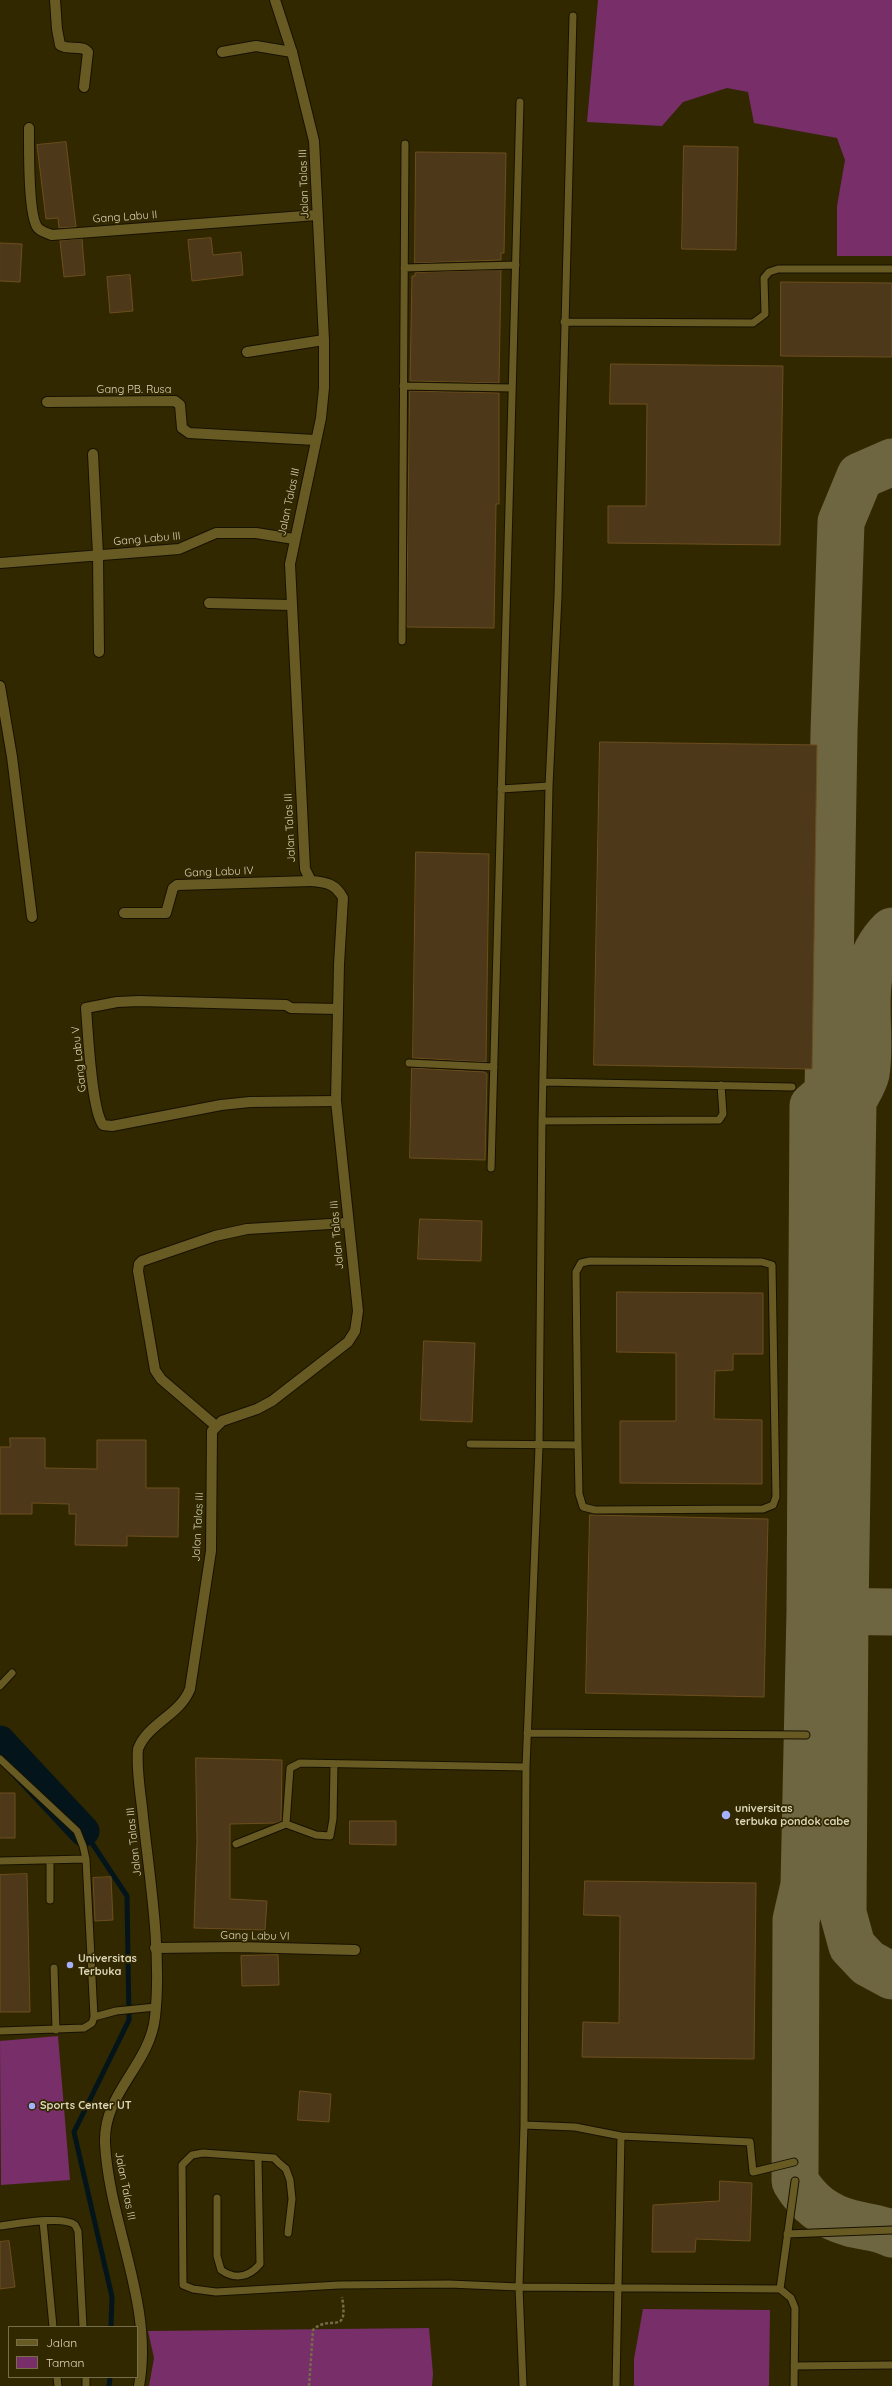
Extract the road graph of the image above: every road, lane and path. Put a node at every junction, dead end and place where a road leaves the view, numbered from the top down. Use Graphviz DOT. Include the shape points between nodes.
graph roads {
  1 [pos="55,0"];
  2 [pos="275,0"];
  3 [pos="573,16"];
  4 [pos="222,52"];
  5 [pos="292,52"];
  6 [pos="84,87"];
  7 [pos="520,102"];
  8 [pos="28,128"];
  9 [pos="405,144"];
  10 [pos="317,215"];
  11 [pos="516,265"];
  12 [pos="404,268"];
  13 [pos="892,269"];
  14 [pos="564,322"];
  15 [pos="324,340"];
  16 [pos="247,352"];
  17 [pos="403,386"];
  18 [pos="512,388"];
  19 [pos="47,402"];
  20 [pos="315,440"];
  21 [pos="93,454"];
  22 [pos="294,539"];
  23 [pos="98,555"];
  24 [pos="0,563"];
  25 [pos="209,603"];
  26 [pos="290,605"];
  27 [pos="402,641"];
  28 [pos="100,652"];
  29 [pos="0,686"];
  30 [pos="549,786"];
  31 [pos="502,789"];
  32 [pos="311,881"];
  33 [pos="124,913"];
  34 [pos="32,917"];
  35 [pos="338,1009"];
  36 [pos="409,1063"];
  37 [pos="494,1068"];
  38 [pos="543,1082"];
  39 [pos="722,1086"];
  40 [pos="792,1087"];
  41 [pos="336,1101"];
  42 [pos="542,1121"];
  43 [pos="491,1168"];
  44 [pos="347,1223"];
  45 [pos="216,1426"];
  46 [pos="470,1444"];
  47 [pos="578,1445"];
  48 [pos="539,1446"];
  49 [pos="12,1673"];
  50 [pos="0,1686"];
  51 [pos="527,1733"];
  52 [pos="806,1735"];
  53 [pos="0,1759"];
  54 [pos="334,1765"];
  55 [pos="526,1767"];
  56 [pos="286,1824"];
  57 [pos="236,1844"];
  58 [pos="86,1859"];
  59 [pos="50,1860"];
  60 [pos="0,1861"];
  61 [pos="50,1900"];
  62 [pos="155,1948"];
  63 [pos="355,1950"];
  64 [pos="54,1968"];
  65 [pos="156,2007"];
  66 [pos="94,2017"];
  67 [pos="56,2030"];
  68 [pos="0,2031"];
  69 [pos="524,2126"];
  70 [pos="621,2136"];
  71 [pos="258,2158"];
  72 [pos="794,2162"];
  73 [pos="795,2182"];
  74 [pos="217,2198"];
  75 [pos="44,2221"];
  76 [pos="0,2226"];
  77 [pos="892,2230"];
  78 [pos="288,2232"];
  79 [pos="787,2234"];
  80 [pos="339,2284"];
  81 [pos="519,2288"];
  82 [pos="617,2288"];
  83 [pos="780,2289"];
  84 [pos="53,2326"];
  85 [pos="83,2326"];
  86 [pos="892,2365"];
  87 [pos="794,2366"];
  88 [pos="139,2386"];
  89 [pos="309,2386"];
  90 [pos="523,2386"];
  91 [pos="616,2386"];
  92 [pos="794,2386"];
  1 -- 6 [label="street" via="60,45 66,48 82,48 88,52"];
  2 -- 5 [label="street, Jalan Talas III"];
  3 -- 14 [label="lane"];
  4 -- 5 [label="street" via="256,46"];
  5 -- 10 [label="street, Jalan Talas III" via="314,141"];
  7 -- 11 [label="lane"];
  8 -- 10 [label="street, Gang Labu II" via="32,210 38,228 44,233 52,235"];
  9 -- 12 [label="lane"];
  10 -- 15 [label="street, Jalan Talas III"];
  11 -- 12 [label="lane"];
  11 -- 18 [label="lane"];
  12 -- 17 [label="lane"];
  13 -- 14 [label="lane" via="778,269 769,272 764,278 765,314 753,322"];
  14 -- 30 [label="lane" via="558,596"];
  15 -- 16 [label="street"];
  15 -- 20 [label="street, Jalan Talas III" via="324,395"];
  17 -- 18 [label="lane"];
  17 -- 27 [label="lane"];
  18 -- 31 [label="lane"];
  19 -- 20 [label="street, Gang PB. Rusa" via="175,401 180,405 182,428 189,433"];
  20 -- 22 [label="street, Jalan Talas III"];
  21 -- 23 [label="street"];
  22 -- 23 [label="street, Gang Labu III" via="256,533 216,533 179,550"];
  22 -- 26 [label="street, Jalan Talas III" via="290,564"];
  23 -- 24 [label="street, Gang Labu III"];
  23 -- 28 [label="street"];
  25 -- 26 [label="street"];
  26 -- 32 [label="street, Jalan Talas III" via="304,865"];
  29 -- 34 [label="street" via="12,757"];
  30 -- 31 [label="lane"];
  30 -- 38 [label="lane"];
  31 -- 37 [label="lane"];
  32 -- 33 [label="street, Gang Labu IV" via="177,885 173,888 166,912"];
  32 -- 35 [label="street, Jalan Talas III" via="331,884 340,891 343,898"];
  35 -- 41 [label="street, Jalan Talas III"];
  35 -- 41 [label="street, Gang Labu V" via="138,1001 86,1008 92,1080 103,1125 112,1126 221,1105 250,1102"];
  36 -- 37 [label="lane"];
  37 -- 43 [label="lane"];
  38 -- 39 [label="lane"];
  38 -- 42 [label="lane"];
  39 -- 40 [label="lane"];
  39 -- 42 [label="lane" via="723,1114 719,1120"];
  41 -- 44 [label="street, Jalan Talas III"];
  42 -- 48 [label="lane"];
  44 -- 45 [label="street, Jalan Talas III" via="358,1311 352,1337 272,1401 222,1421"];
  44 -- 45 [label="street" via="262,1227 237,1231 215,1236 139,1264 138,1271 155,1370 161,1379"];
  45 -- 62 [label="street, Jalan Talas III" via="212,1431 210,1551 190,1689 182,1702 147,1733 138,1749"];
  46 -- 48 [label="lane"];
  47 -- 47 [label="lane" via="579,1494 583,1507 595,1510 756,1509 773,1505 776,1497 772,1265 762,1262 581,1263 576,1272"];
  47 -- 48 [label="lane"];
  48 -- 51 [label="lane"];
  49 -- 50 [label="lane"];
  51 -- 52 [label="lane"];
  51 -- 55 [label="lane"];
  53 -- 58 [label="lane" via="77,1831"];
  54 -- 55 [label="lane"];
  54 -- 56 [label="lane" via="300,1763 290,1768"];
  54 -- 56 [label="lane" via="333,1819 330,1836 316,1835"];
  55 -- 69 [label="lane"];
  56 -- 57 [label="lane"];
  58 -- 59 [label="lane"];
  58 -- 66 [label="lane"];
  59 -- 60 [label="lane"];
  59 -- 61 [label="lane"];
  62 -- 63 [label="street, Gang Labu VI"];
  62 -- 65 [label="street, Jalan Talas III"];
  64 -- 67 [label="lane"];
  65 -- 66 [label="lane" via="116,2011"];
  65 -- 88 [label="street, Jalan Talas III" via="153,2028 146,2048 112,2104 105,2128 106,2160 136,2298 141,2354"];
  66 -- 67 [label="lane" via="92,2023 84,2028"];
  67 -- 68 [label="lane"];
  69 -- 70 [label="lane" via="575,2126"];
  69 -- 81 [label="lane"];
  70 -- 72 [label="lane" via="750,2142 753,2172"];
  70 -- 82 [label="lane"];
  71 -- 74 [label="lane" via="260,2264 253,2273 229,2276 220,2270 217,2256"];
  71 -- 78 [label="lane" via="274,2158 286,2169 292,2199"];
  71 -- 80 [label="lane" via="203,2153 192,2155 182,2165 183,2285 216,2292"];
  73 -- 79 [label="lane"];
  75 -- 76 [label="lane"];
  75 -- 84 [label="lane"];
  75 -- 85 [label="lane" via="68,2221 77,2227"];
  77 -- 79 [label="lane"];
  79 -- 83 [label="lane"];
  80 -- 81 [label="lane" via="449,2284"];
  80 -- 89 [label="path" via="345,2314 340,2322 317,2326 313,2330"];
  81 -- 82 [label="lane"];
  81 -- 90 [label="lane"];
  82 -- 83 [label="lane"];
  82 -- 91 [label="lane"];
  83 -- 87 [label="lane" via="791,2298 795,2308"];
  86 -- 87 [label="lane"];
  87 -- 92 [label="lane"];
}
